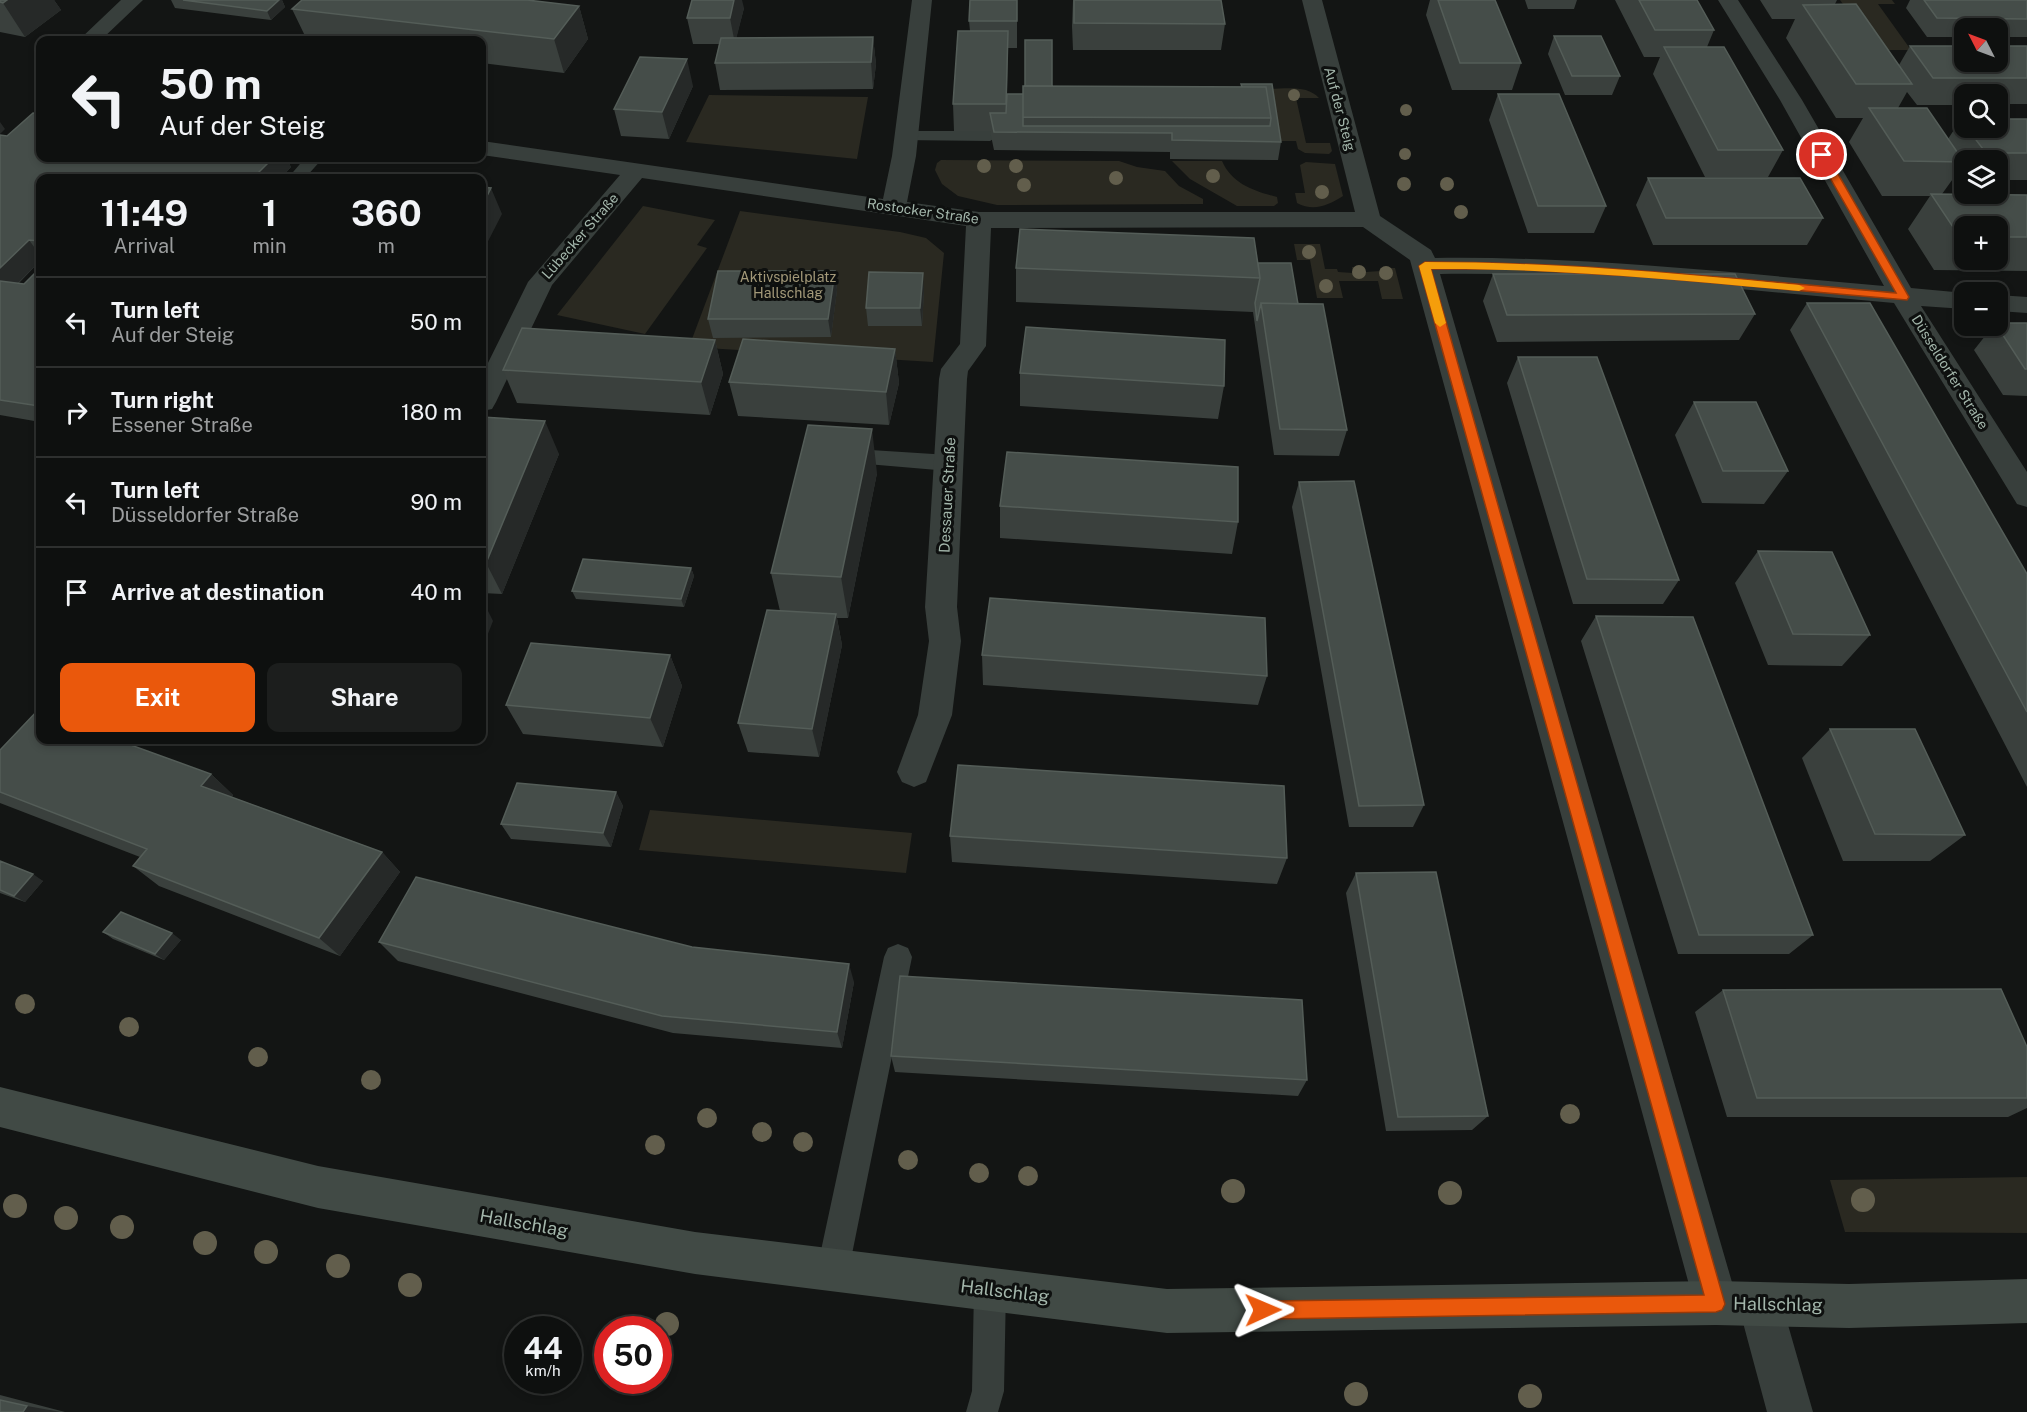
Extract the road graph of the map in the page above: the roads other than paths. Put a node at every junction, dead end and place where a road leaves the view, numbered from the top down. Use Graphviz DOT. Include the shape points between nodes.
graph roads {
  1 [pos="133,0"];
  2 [pos="922,0"];
  3 [pos="1312,0"];
  4 [pos="1728,0"];
  5 [pos="93,36"];
  6 [pos="906,136"];
  7 [pos="990,136"];
  8 [pos="486,149"];
  9 [pos="310,162"];
  10 [pos="637,170"];
  11 [pos="300,174"];
  12 [pos="894,206"];
  13 [pos="1369,219"];
  14 [pos="979,220"];
  15 [pos="1425,266"];
  16 [pos="1904,297"];
  17 [pos="1954,300"];
  18 [pos="2008,304"];
  19 [pos="2027,305"];
  20 [pos="486,394"];
  21 [pos="855,456"];
  22 [pos="949,463"];
  23 [pos="2027,496"];
  24 [pos="914,772"];
  25 [pos="898,957"];
  26 [pos="0,1107"];
  27 [pos="833,1269"];
  28 [pos="990,1289"];
  29 [pos="2027,1301"];
  30 [pos="1716,1304"];
  31 [pos="1760,1304"];
  32 [pos="982,1412"];
  33 [pos="1790,1412"];
  1 -- 5 [label="street"];
  2 -- 6 [label="street"];
  3 -- 13 [label="street, Auf der Steig"];
  4 -- 16 [label="street, Düsseldorfer Straße" via="1791,100"];
  6 -- 7 [label="lane"];
  6 -- 12 [label="street"];
  8 -- 10 [label="street, Rostocker Straße"];
  9 -- 11 [label="lane"];
  10 -- 12 [label="street, Rostocker Straße"];
  10 -- 20 [label="street, Lübecker Straße" via="540,282"];
  12 -- 14 [label="street, Rostocker Straße"];
  13 -- 14 [label="street, Rostocker Straße"];
  13 -- 15 [label="street" via="1422,256"];
  14 -- 22 [label="street, Dessauer Straße" via="973,346 955,369"];
  15 -- 16 [label="street" via="1512,265 1646,273"];
  15 -- 30 [label="street"];
  16 -- 17 [label="street"];
  16 -- 23 [label="street, Düsseldorfer Straße"];
  18 -- 19 [label="street"];
  21 -- 22 [label="lane"];
  22 -- 24 [label="street, Dessauer Straße" via="941,607 945,641 935,715"];
  25 -- 27 [label="lane"];
  26 -- 27 [label="main road, Hallschlag" via="318,1188 695,1253"];
  27 -- 28 [label="main road, Hallschlag"];
  28 -- 30 [label="main road, Hallschlag" via="1167,1311"];
  28 -- 32 [label="lane" via="988,1391"];
  29 -- 31 [label="main road, Hallschlag"];
  30 -- 31 [label="main road, Hallschlag"];
  31 -- 33 [label="street"];
}
